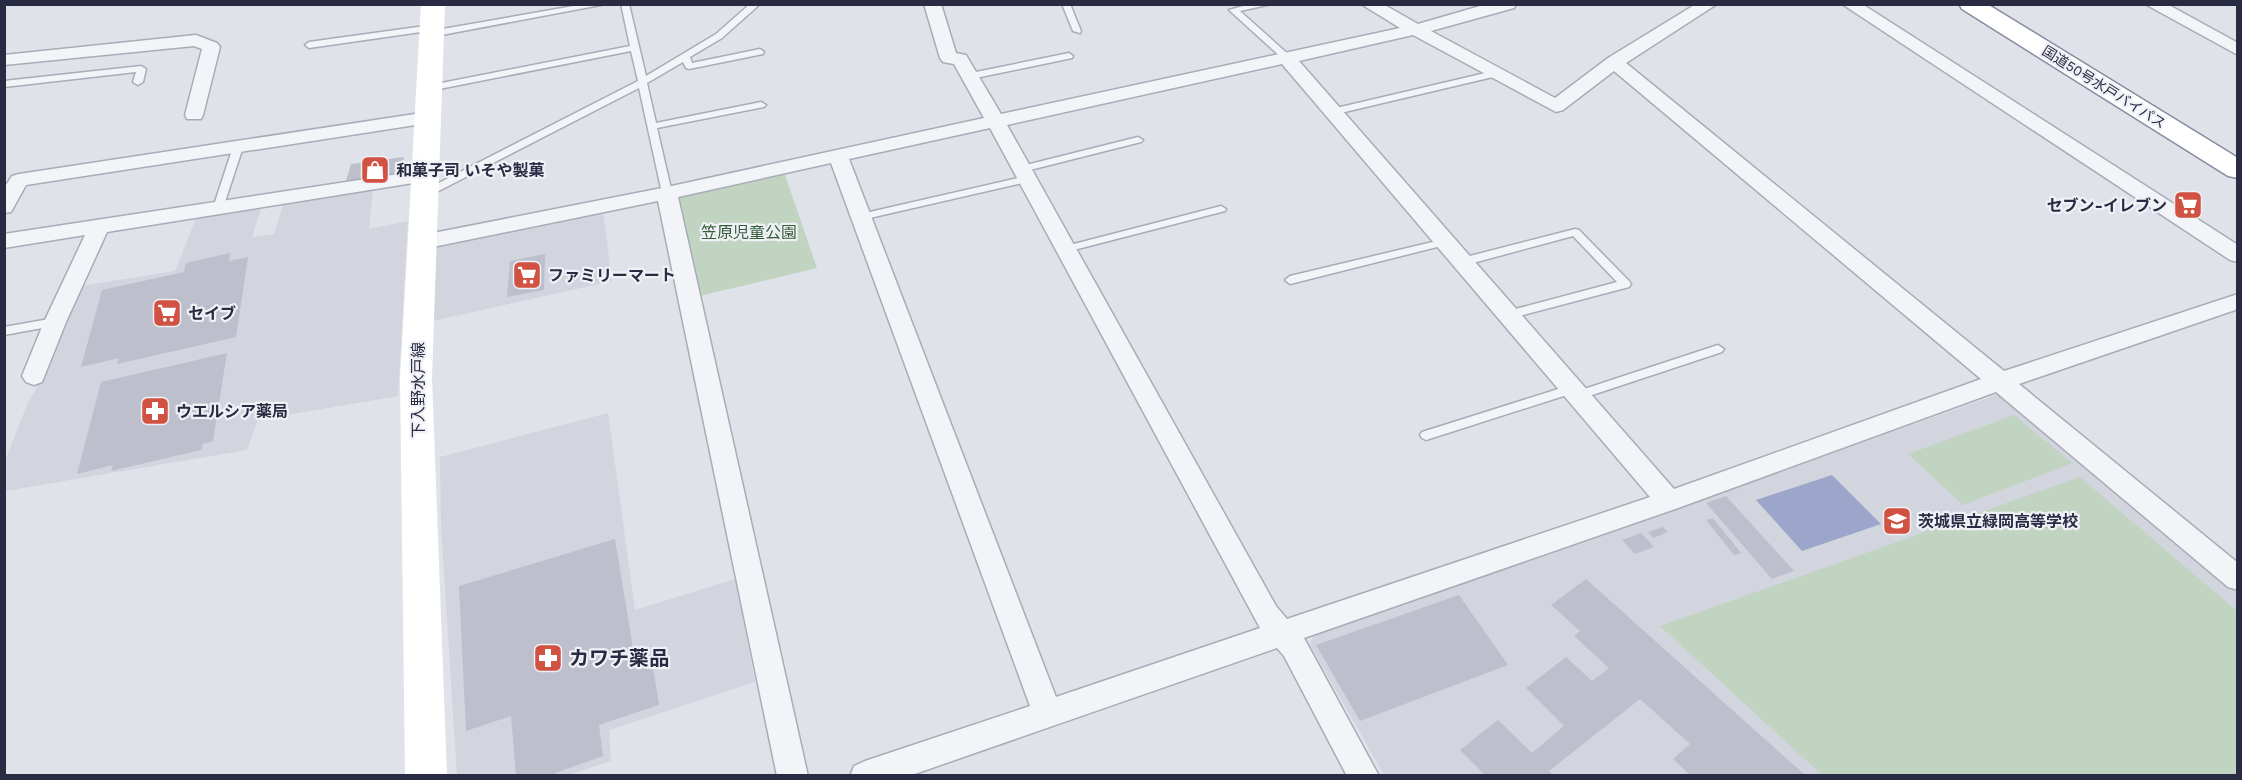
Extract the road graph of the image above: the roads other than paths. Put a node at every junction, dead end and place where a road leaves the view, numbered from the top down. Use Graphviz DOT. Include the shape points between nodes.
graph roads {
  1 [pos="602,4"];
  2 [pos="625,4"];
  3 [pos="756,4"];
  4 [pos="932,4"];
  5 [pos="1066,4"];
  6 [pos="1268,4"];
  7 [pos="1369,4"];
  8 [pos="1508,4"];
  9 [pos="1709,4"];
  10 [pos="1850,4"];
  11 [pos="1970,4"];
  12 [pos="1999,4"];
  13 [pos="2152,4"];
  14 [pos="432,22"];
  15 [pos="1414,30"];
  16 [pos="1077,31"];
  17 [pos="309,45"];
  18 [pos="633,48"];
  19 [pos="2238,50"];
  20 [pos="760,52"];
  21 [pos="1069,56"];
  22 [pos="686,57"];
  23 [pos="1286,57"];
  24 [pos="4,60"];
  25 [pos="1614,62"];
  26 [pos="1494,74"];
  27 [pos="970,76"];
  28 [pos="138,82"];
  29 [pos="643,82"];
  30 [pos="4,84"];
  31 [pos="428,103"];
  32 [pos="761,105"];
  33 [pos="1332,112"];
  34 [pos="194,115"];
  35 [pos="995,120"];
  36 [pos="653,126"];
  37 [pos="1138,140"];
  38 [pos="238,147"];
  39 [pos="2238,149"];
  40 [pos="838,155"];
  41 [pos="2238,170"];
  42 [pos="1024,174"];
  43 [pos="425,185"];
  44 [pos="667,193"];
  45 [pos="4,207"];
  46 [pos="218,208"];
  47 [pos="1221,209"];
  48 [pos="861,217"];
  49 [pos="99,226"];
  50 [pos="4,241"];
  51 [pos="423,242"];
  52 [pos="1445,242"];
  53 [pos="1066,249"];
  54 [pos="2238,255"];
  55 [pos="1462,262"];
  56 [pos="1290,280"];
  57 [pos="2238,301"];
  58 [pos="1508,315"];
  59 [pos="55,322"];
  60 [pos="4,331"];
  61 [pos="1718,349"];
  62 [pos="34,376"];
  63 [pos="2000,382"];
  64 [pos="1574,393"];
  65 [pos="1426,435"];
  66 [pos="1669,501"];
  67 [pos="2238,579"];
  68 [pos="1280,632"];
  69 [pos="1047,712"];
  70 [pos="426,776"];
  71 [pos="794,776"];
  72 [pos="865,776"];
  73 [pos="1364,776"];
  1 -- 14 [label="lane"];
  2 -- 18 [label="lane"];
  3 -- 22 [label="lane" via="719,36"];
  4 -- 27 [label="street" via="941,45 949,58 960,59"];
  5 -- 16 [label="lane"];
  6 -- 23 [label="lane" via="1233,10"];
  7 -- 15 [label="street"];
  8 -- 15 [label="street"];
  9 -- 25 [label="street"];
  10 -- 54 [label="street"];
  11 -- 41 [label="main road, 国道50号水戸バイパス"];
  12 -- 39 [label="main road, 国道50号水戸バイパス"];
  13 -- 19 [label="street"];
  14 -- 17 [label="lane"];
  14 -- 31 [label="main road, 下入野水戸線"];
  15 -- 23 [label="street"];
  15 -- 26 [label="street"];
  18 -- 29 [label="lane"];
  18 -- 31 [label="lane"];
  20 -- 22 [label="lane" via="689,66"];
  21 -- 27 [label="lane"];
  22 -- 29 [label="lane"];
  23 -- 33 [label="street"];
  23 -- 35 [label="street"];
  24 -- 34 [label="street" via="196,40 211,47"];
  25 -- 26 [label="street" via="1556,106"];
  25 -- 63 [label="street"];
  26 -- 33 [label="lane"];
  27 -- 35 [label="street"];
  28 -- 30 [label="lane" via="141,69"];
  29 -- 36 [label="lane"];
  29 -- 43 [label="lane"];
  31 -- 38 [label="street"];
  31 -- 43 [label="main road, 下入野水戸線"];
  32 -- 36 [label="lane"];
  33 -- 52 [label="street"];
  35 -- 40 [label="street"];
  35 -- 42 [label="street"];
  36 -- 44 [label="lane"];
  37 -- 42 [label="lane"];
  38 -- 45 [label="street" via="19,180"];
  38 -- 46 [label="lane"];
  40 -- 44 [label="street"];
  40 -- 48 [label="street"];
  42 -- 48 [label="lane"];
  42 -- 53 [label="street"];
  43 -- 46 [label="street"];
  43 -- 51 [label="main road, 下入野水戸線"];
  44 -- 51 [label="street"];
  44 -- 71 [label="street"];
  46 -- 49 [label="street"];
  47 -- 53 [label="lane"];
  48 -- 69 [label="street"];
  49 -- 50 [label="street"];
  49 -- 59 [label="street"];
  51 -- 70 [label="main road, 下入野水戸線" via="416,378"];
  52 -- 55 [label="street"];
  52 -- 56 [label="lane"];
  53 -- 68 [label="street" via="1266,615"];
  55 -- 58 [label="street"];
  55 -- 58 [label="lane" via="1575,232 1625,284"];
  57 -- 63 [label="street"];
  58 -- 64 [label="street"];
  59 -- 60 [label="lane"];
  59 -- 62 [label="street"];
  61 -- 64 [label="lane"];
  63 -- 66 [label="street"];
  63 -- 67 [label="street"];
  64 -- 65 [label="lane"];
  64 -- 66 [label="street"];
  66 -- 68 [label="street"];
  68 -- 69 [label="street"];
  68 -- 73 [label="street" via="1294,647"];
  69 -- 72 [label="street"];
}
